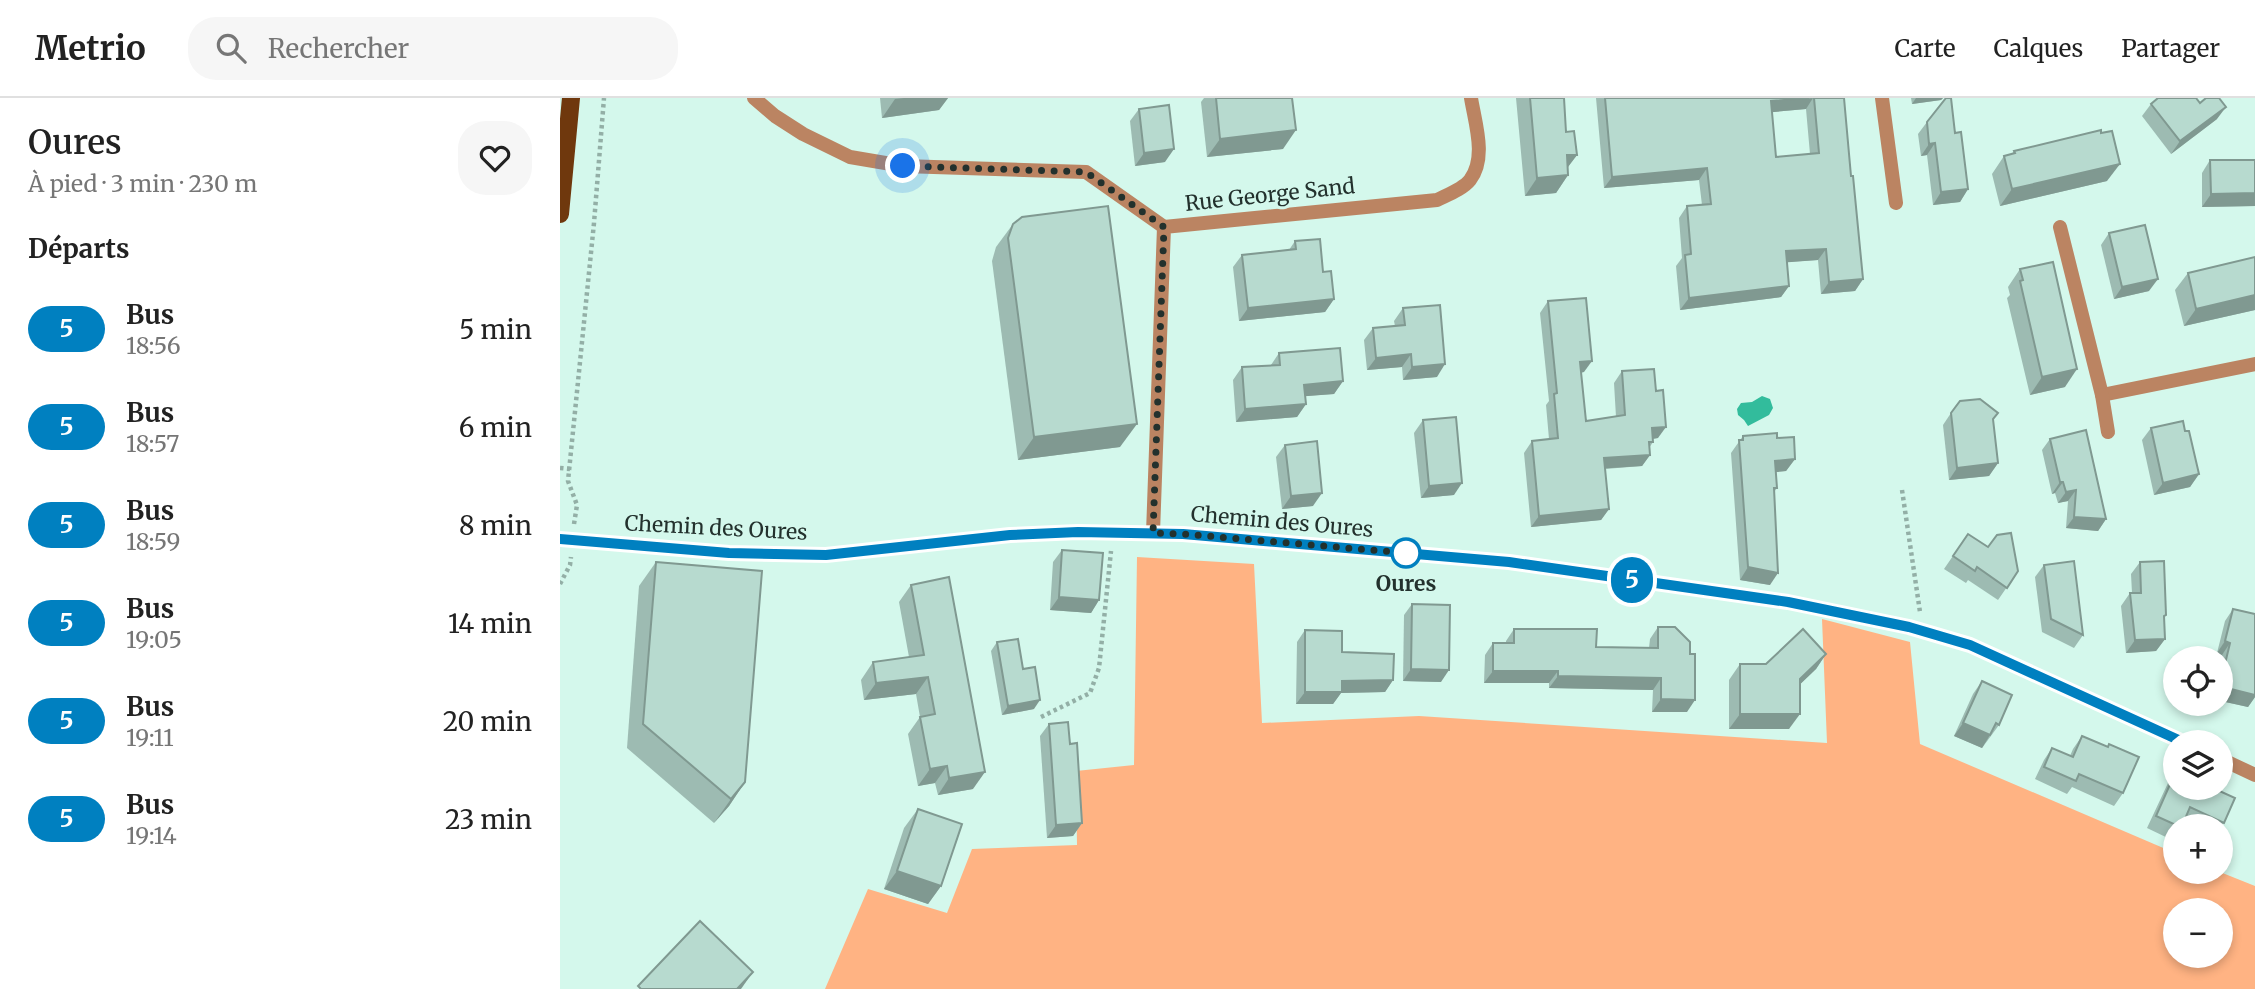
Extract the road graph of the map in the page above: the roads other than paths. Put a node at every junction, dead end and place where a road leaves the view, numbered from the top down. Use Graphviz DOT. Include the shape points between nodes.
graph roads {
  1 [pos="571,98"];
  2 [pos="754,98"];
  3 [pos="1471,98"];
  4 [pos="1882,98"];
  5 [pos="1896,203"];
  6 [pos="560,214"];
  7 [pos="1164,227"];
  8 [pos="2060,227"];
  9 [pos="2255,364"];
  10 [pos="2102,396"];
  11 [pos="2108,432"];
  12 [pos="1153,533"];
  13 [pos="560,539"];
  14 [pos="2163,733"];
  15 [pos="2233,765"];
  16 [pos="2255,775"];
  1 -- 6 [label="main road"];
  2 -- 7 [label="street" via="803,134 850,157 903,166 1086,172"];
  3 -- 7 [label="street, Rue George Sand" via="1480,157 1470,180 1437,200"];
  4 -- 5 [label="street"];
  7 -- 12 [label="street, Rue George Sand"];
  8 -- 10 [label="street"];
  9 -- 10 [label="street"];
  10 -- 11 [label="street"];
  12 -- 13 [label="street, Chemin des Oures" via="1010,535 826,555 729,553"];
  12 -- 14 [label="street, Chemin des Oures" via="1509,562 1788,602 1970,645"];
  15 -- 16 [label="street"];
}
